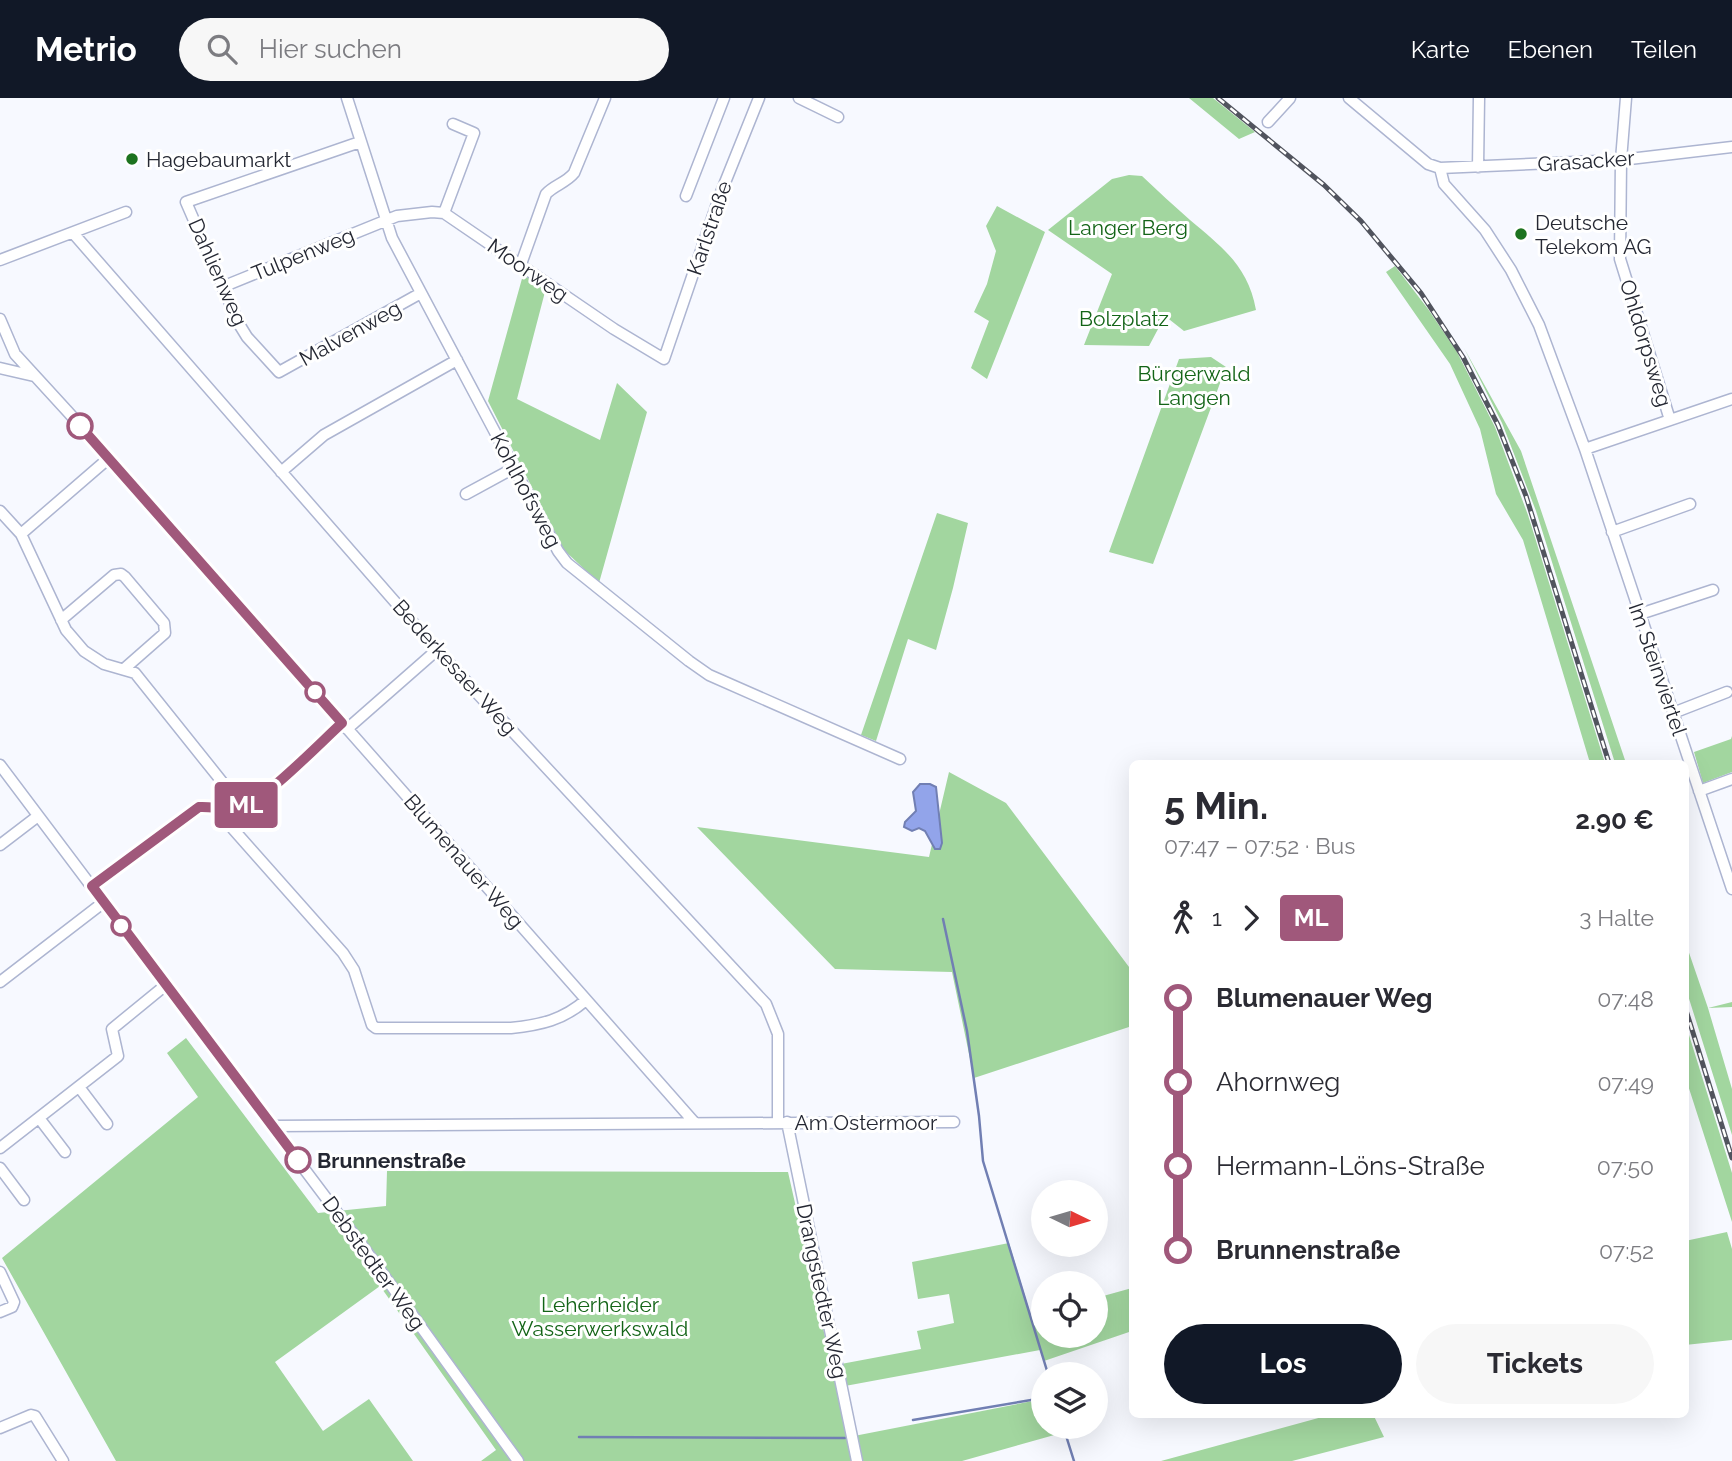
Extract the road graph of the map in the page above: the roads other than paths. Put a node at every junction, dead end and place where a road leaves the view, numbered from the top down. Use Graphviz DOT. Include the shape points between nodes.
graph roads {
  1 [pos="347,98"];
  2 [pos="604,98"];
  3 [pos="724,98"];
  4 [pos="759,98"];
  5 [pos="799,98"];
  6 [pos="1290,98"];
  7 [pos="1349,98"];
  8 [pos="1479,98"];
  9 [pos="1626,98"];
  10 [pos="838,117"];
  11 [pos="1268,122"];
  12 [pos="453,124"];
  13 [pos="360,142"];
  14 [pos="1732,147"];
  15 [pos="1621,160"];
  16 [pos="1478,167"];
  17 [pos="1440,168"];
  18 [pos="686,196"];
  19 [pos="126,212"];
  20 [pos="444,213"];
  21 [pos="385,222"];
  22 [pos="73,233"];
  23 [pos="0,260"];
  24 [pos="521,264"];
  25 [pos="222,287"];
  26 [pos="421,293"];
  27 [pos="0,318"];
  28 [pos="664,359"];
  29 [pos="457,360"];
  30 [pos="0,368"];
  31 [pos="279,372"];
  32 [pos="35,376"];
  33 [pos="1732,399"];
  34 [pos="1670,421"];
  35 [pos="1585,449"];
  36 [pos="108,458"];
  37 [pos="514,468"];
  38 [pos="281,472"];
  39 [pos="466,494"];
  40 [pos="1690,504"];
  41 [pos="0,511"];
  42 [pos="1612,532"];
  43 [pos="21,534"];
  44 [pos="1713,590"];
  45 [pos="1640,614"];
  46 [pos="61,620"];
  47 [pos="438,650"];
  48 [pos="124,669"];
  49 [pos="1727,692"];
  50 [pos="1673,713"];
  51 [pos="345,726"];
  52 [pos="900,759"];
  53 [pos="1689,760"];
  54 [pos="1689,761"];
  55 [pos="0,765"];
  56 [pos="1732,779"];
  57 [pos="1699,791"];
  58 [pos="227,809"];
  59 [pos="38,817"];
  60 [pos="0,845"];
  61 [pos="1727,858"];
  62 [pos="92,886"];
  63 [pos="1732,889"];
  64 [pos="104,902"];
  65 [pos="0,982"];
  66 [pos="167,984"];
  67 [pos="586,1000"];
  68 [pos="79,1087"];
  69 [pos="39,1118"];
  70 [pos="694,1122"];
  71 [pos="782,1122"];
  72 [pos="954,1122"];
  73 [pos="107,1124"];
  74 [pos="273,1126"];
  75 [pos="0,1149"];
  76 [pos="65,1152"];
  77 [pos="0,1168"];
  78 [pos="24,1200"];
  79 [pos="0,1272"];
  80 [pos="0,1312"];
  81 [pos="0,1427"];
  82 [pos="63,1461"];
  83 [pos="518,1461"];
  84 [pos="857,1461"];
  1 -- 13 [label="street, Kohlhofsweg"];
  2 -- 24 [label="street" via="574,173 546,194"];
  3 -- 18 [label="street"];
  4 -- 28 [label="street, Karlstraße"];
  5 -- 10 [label="street"];
  6 -- 11 [label="street"];
  7 -- 17 [label="street" via="1428,164"];
  8 -- 16 [label="street"];
  9 -- 15 [label="street, Ohldorpsweg"];
  12 -- 20 [label="street" via="474,132"];
  13 -- 21 [label="street, Kohlhofsweg"];
  13 -- 25 [label="street, Dahlienweg" via="186,202"];
  14 -- 15 [label="street, Grasacker"];
  15 -- 16 [label="street, Grasacker"];
  15 -- 34 [label="street, Ohldorpsweg" via="1620,259"];
  16 -- 17 [label="street, Grasacker"];
  17 -- 35 [label="street, Im Steinviertel" via="1444,184 1485,230 1511,270 1539,325"];
  19 -- 22 [label="street"];
  20 -- 21 [label="street" via="397,216"];
  20 -- 24 [label="street, Moorweg"];
  21 -- 25 [label="street, Tulpenweg"];
  21 -- 26 [label="street, Kohlhofsweg"];
  22 -- 23 [label="street"];
  22 -- 38 [label="street, Bederkesaer Weg"];
  24 -- 28 [label="street, Moorweg"];
  25 -- 31 [label="street, Dahlienweg" via="247,337"];
  26 -- 29 [label="street, Kohlhofsweg"];
  26 -- 31 [label="street, Malvenweg"];
  27 -- 32 [label="street, Blumenauer Weg" via="15,354"];
  29 -- 37 [label="street, Kohlhofsweg"];
  29 -- 38 [label="street" via="324,435"];
  30 -- 32 [label="street"];
  32 -- 36 [label="street, Blumenauer Weg"];
  33 -- 34 [label="street"];
  34 -- 35 [label="street"];
  35 -- 42 [label="street, Im Steinviertel"];
  36 -- 43 [label="street"];
  36 -- 51 [label="street, Blumenauer Weg"];
  37 -- 39 [label="street"];
  37 -- 52 [label="street, Kohlhofsweg" via="567,563 688,661 734,688"];
  38 -- 47 [label="street, Bederkesaer Weg"];
  40 -- 42 [label="street"];
  41 -- 43 [label="street"];
  42 -- 45 [label="street, Im Steinviertel"];
  43 -- 46 [label="street"];
  44 -- 45 [label="street"];
  45 -- 50 [label="street, Im Steinviertel"];
  46 -- 48 [label="street" via="84,650 104,664"];
  46 -- 48 [label="street" via="114,575 125,577 164,623 165,633"];
  47 -- 51 [label="street"];
  47 -- 71 [label="street, Bederkesaer Weg" via="766,1004 778,1034"];
  48 -- 58 [label="street" via="135,673 223,783"];
  49 -- 50 [label="street"];
  50 -- 53 [label="street, Im Steinviertel"];
  51 -- 58 [label="street" via="255,802"];
  51 -- 67 [label="street, Blumenauer Weg"];
  54 -- 57 [label="street, Im Steinviertel"];
  55 -- 59 [label="street, Debstedter Weg"];
  56 -- 57 [label="street"];
  57 -- 61 [label="street, Im Steinviertel"];
  58 -- 62 [label="street" via="199,807"];
  58 -- 67 [label="street" via="233,829 355,970 369,1020 376,1028 532,1026 570,1013"];
  59 -- 60 [label="street"];
  59 -- 62 [label="street, Debstedter Weg"];
  61 -- 63 [label="street, Im Steinviertel"];
  62 -- 64 [label="street, Debstedter Weg"];
  64 -- 65 [label="street"];
  64 -- 66 [label="street, Debstedter Weg"];
  66 -- 68 [label="street" via="112,1029 118,1056"];
  66 -- 74 [label="street, Debstedter Weg"];
  67 -- 70 [label="street, Blumenauer Weg"];
  68 -- 69 [label="street"];
  68 -- 73 [label="street"];
  69 -- 75 [label="street"];
  69 -- 76 [label="street"];
  70 -- 71 [label="street"];
  70 -- 74 [label="street"];
  71 -- 72 [label="street, Am Ostermoor"];
  71 -- 84 [label="street, Drangstedter Weg"];
  74 -- 83 [label="street, Debstedter Weg"];
  77 -- 78 [label="street"];
  79 -- 80 [label="street" via="15,1302"];
  81 -- 82 [label="street" via="35,1416"];
}
